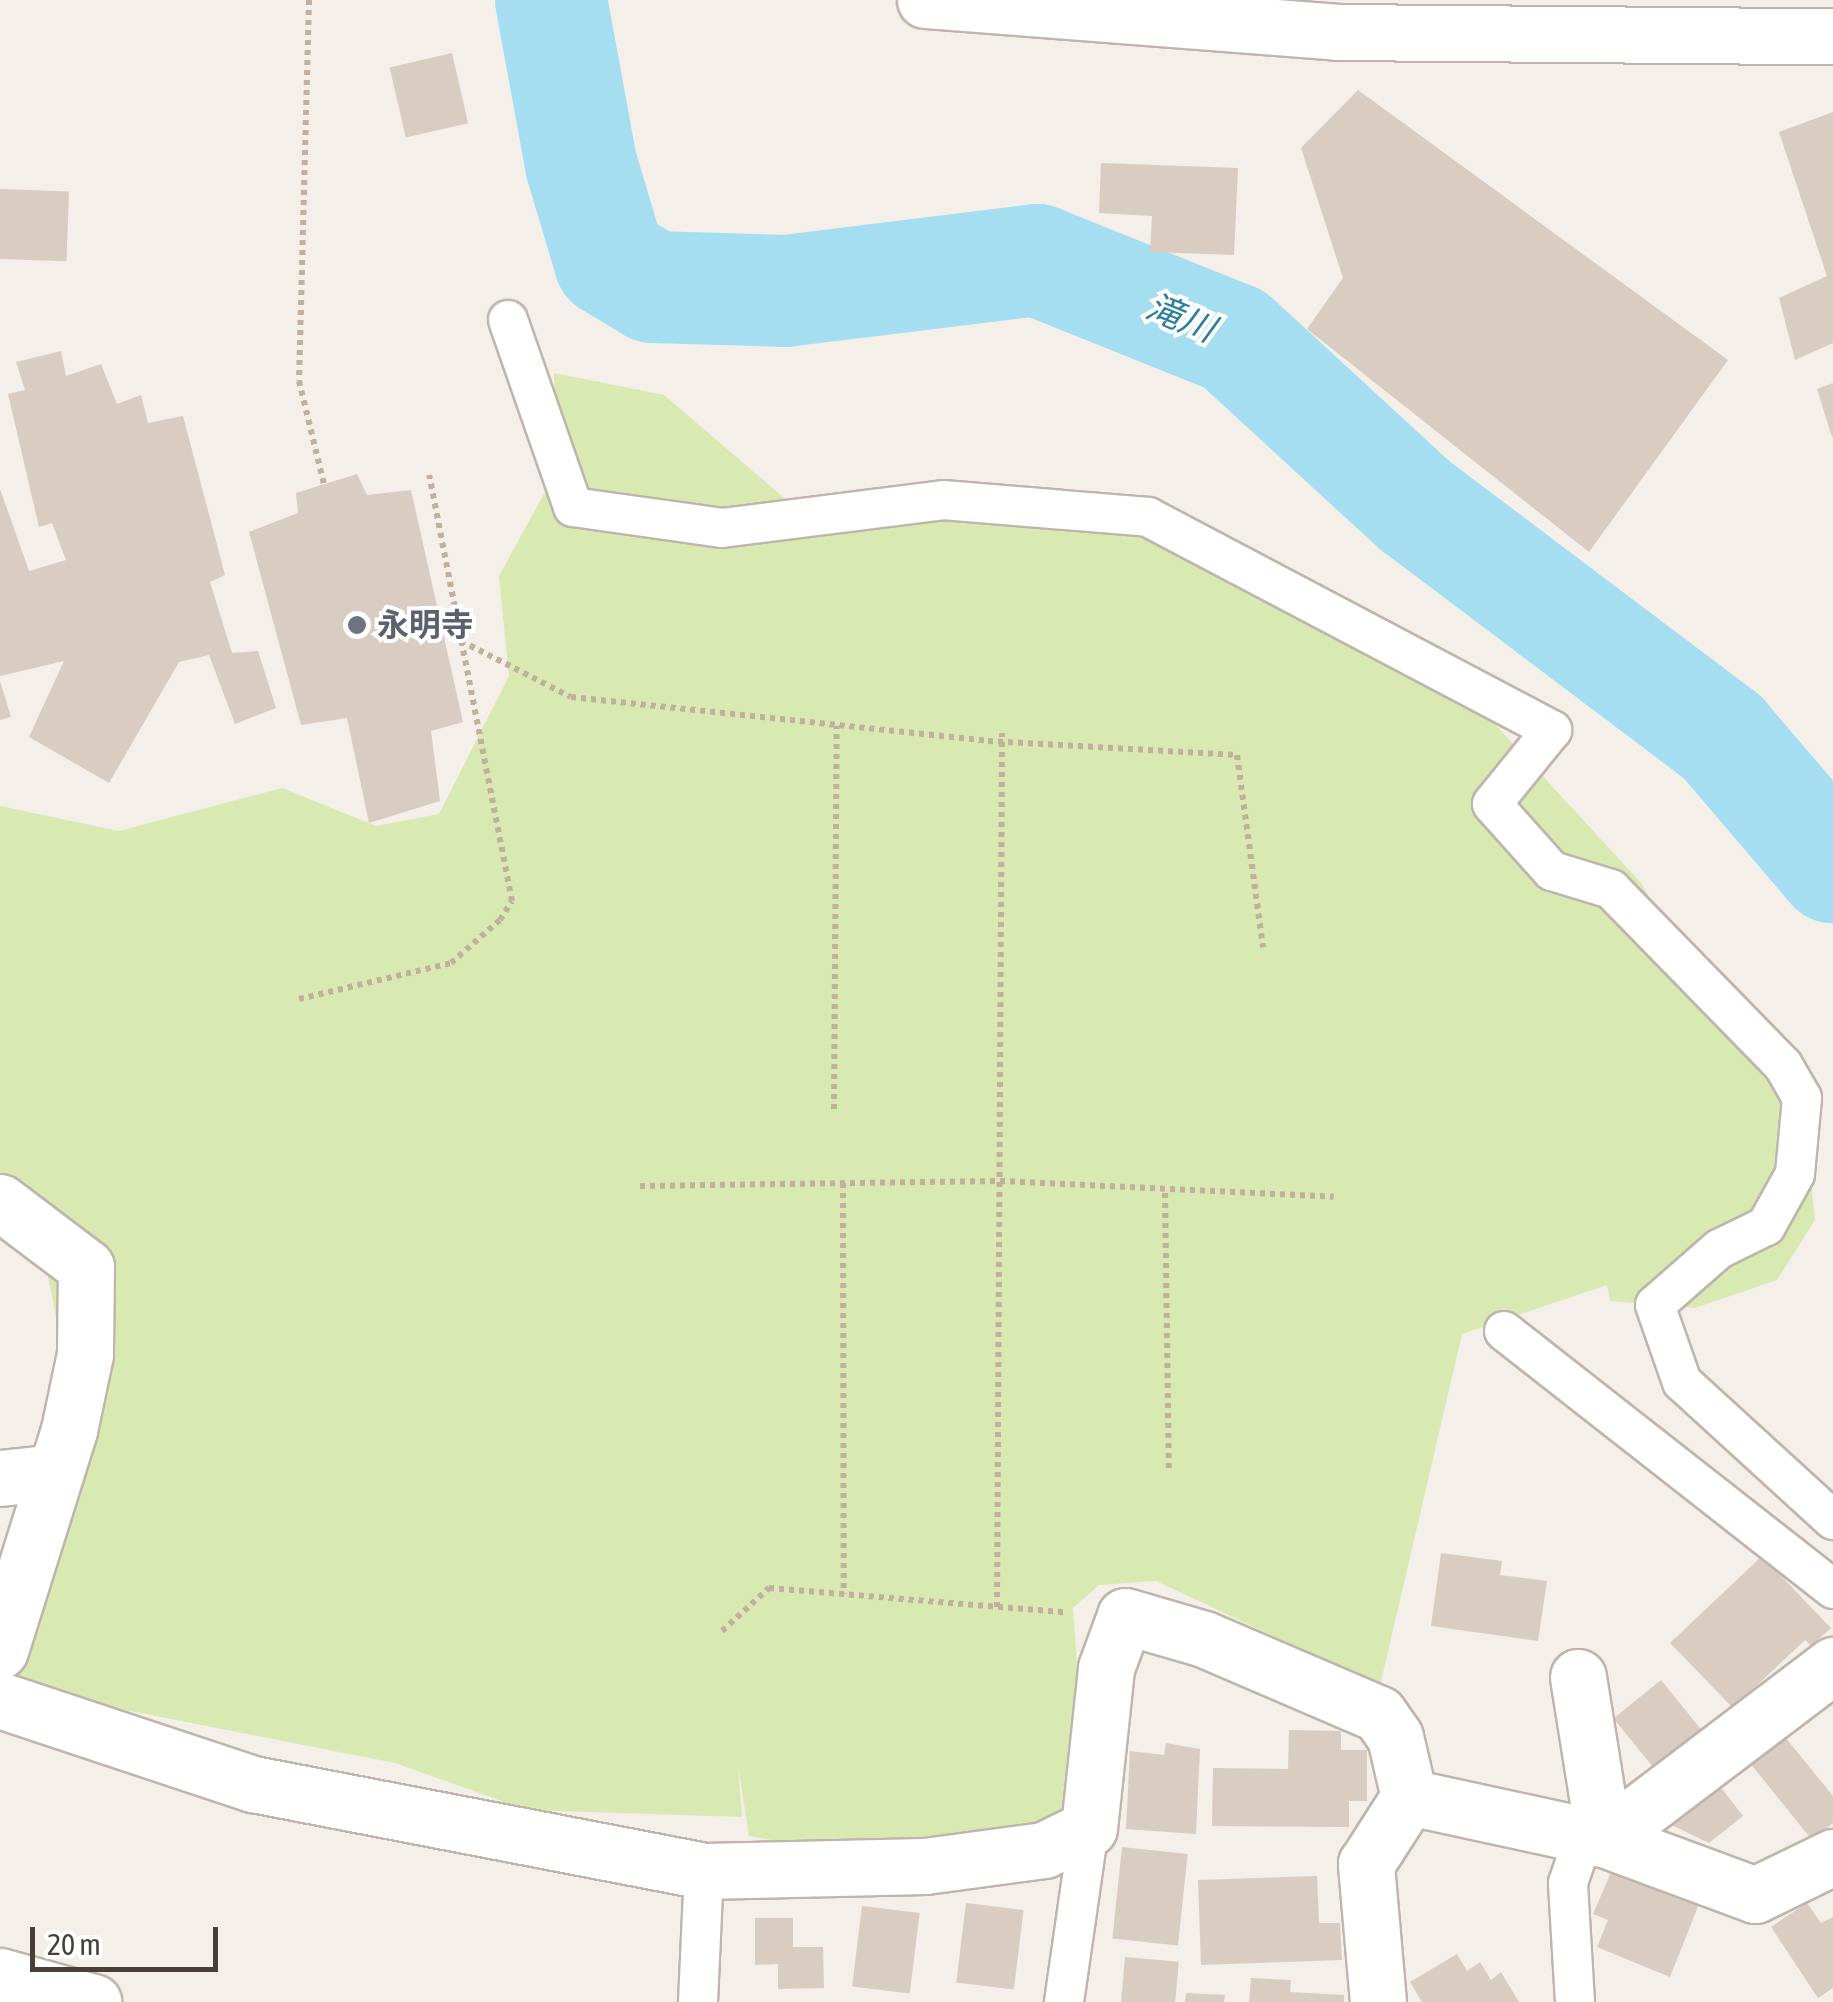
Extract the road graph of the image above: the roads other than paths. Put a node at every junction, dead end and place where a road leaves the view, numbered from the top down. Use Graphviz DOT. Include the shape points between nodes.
graph roads {
  1 [pos="925,0"];
  2 [pos="1833,36"];
  3 [pos="508,320"];
  4 [pos="0,1202"];
  5 [pos="1504,1331"];
  6 [pos="56,1472"];
  7 [pos="0,1478"];
  8 [pos="1833,1520"];
  9 [pos="1833,1589"];
  10 [pos="0,1650"];
  11 [pos="1833,1665"];
  12 [pos="1578,1677"];
  13 [pos="0,1700"];
  14 [pos="1409,1797"];
  15 [pos="1089,1828"];
  16 [pos="1594,1837"];
  17 [pos="1831,1861"];
  18 [pos="704,1871"];
  19 [pos="0,1976"];
  20 [pos="93,2002"];
  21 [pos="698,2002"];
  22 [pos="1064,2002"];
  23 [pos="1378,2002"];
  24 [pos="1575,2002"];
  1 -- 2 [label="street" via="1338,32"];
  3 -- 8 [label="lane" via="573,508 722,528 944,500 1148,517 1552,730 1492,804 1552,871 1611,889 1783,1065 1802,1098 1794,1174 1766,1226 1719,1250 1655,1305 1682,1382"];
  4 -- 6 [label="street" via="86,1267 85,1354"];
  5 -- 9 [label="lane"];
  6 -- 7 [label="street"];
  6 -- 10 [label="street"];
  11 -- 16 [label="street"];
  12 -- 16 [label="street"];
  13 -- 18 [label="street" via="253,1784"];
  14 -- 15 [label="street" via="1395,1736 1379,1714 1204,1639 1125,1616 1106,1668"];
  14 -- 16 [label="street"];
  14 -- 23 [label="street" via="1366,1864"];
  15 -- 18 [label="street" via="1044,1850 925,1866"];
  15 -- 22 [label="lane"];
  16 -- 17 [label="street" via="1755,1895"];
  16 -- 24 [label="lane" via="1568,1883 1568,1974"];
  18 -- 21 [label="lane"];
  19 -- 20 [label="street"];
}
